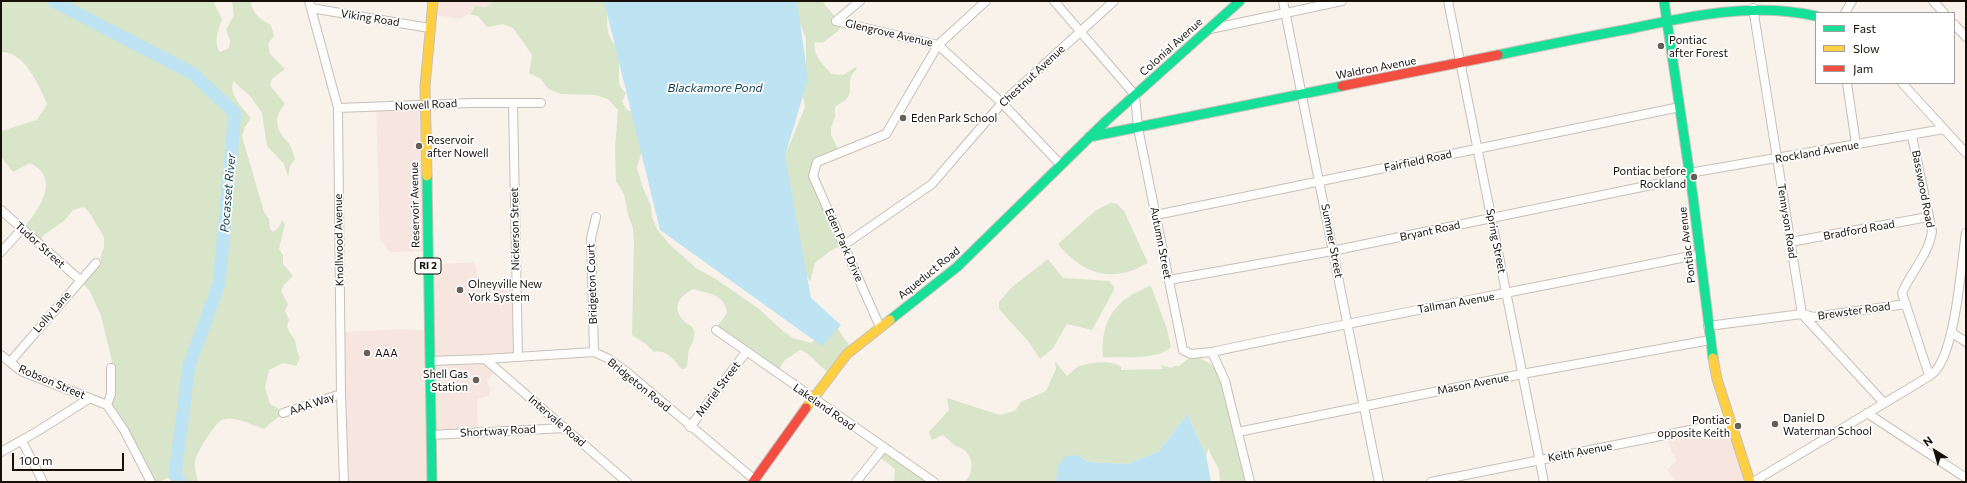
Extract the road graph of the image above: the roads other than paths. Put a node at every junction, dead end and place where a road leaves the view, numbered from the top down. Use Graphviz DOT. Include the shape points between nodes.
graph roads {
  1 [pos="433,1"];
  2 [pos="860,1"];
  3 [pos="986,1"];
  4 [pos="1054,1"];
  5 [pos="1114,1"];
  6 [pos="1240,1"];
  7 [pos="1283,1"];
  8 [pos="1342,1"];
  9 [pos="1448,1"];
  10 [pos="1664,1"];
  11 [pos="1852,1"];
  12 [pos="1933,1"];
  13 [pos="1766,4"];
  14 [pos="310,5"];
  15 [pos="1753,8"];
  16 [pos="1846,12"];
  17 [pos="1943,12"];
  18 [pos="1285,13"];
  19 [pos="1815,16"];
  20 [pos="1667,21"];
  21 [pos="1955,25"];
  22 [pos="428,28"];
  23 [pos="1209,29"];
  24 [pos="1081,31"];
  25 [pos="1966,37"];
  26 [pos="938,45"];
  27 [pos="1460,63"];
  28 [pos="1847,84"];
  29 [pos="1903,84"];
  30 [pos="1135,95"];
  31 [pos="1302,95"];
  32 [pos="513,103"];
  33 [pos="541,103"];
  34 [pos="1002,103"];
  35 [pos="424,104"];
  36 [pos="1680,107"];
  37 [pos="338,108"];
  38 [pos="1138,128"];
  39 [pos="1944,129"];
  40 [pos="1912,136"];
  41 [pos="1089,137"];
  42 [pos="1856,144"];
  43 [pos="1477,148"];
  44 [pos="1966,154"];
  45 [pos="1777,159"];
  46 [pos="1061,164"];
  47 [pos="1689,175"];
  48 [pos="1319,181"];
  49 [pos="1,210"];
  50 [pos="1156,215"];
  51 [pos="596,217"];
  52 [pos="1928,217"];
  53 [pos="1491,218"];
  54 [pos="22,229"];
  55 [pos="1966,233"];
  56 [pos="1790,242"];
  57 [pos="844,245"];
  58 [pos="1332,251"];
  59 [pos="1,252"];
  60 [pos="1700,254"];
  61 [pos="1964,254"];
  62 [pos="96,263"];
  63 [pos="80,280"];
  64 [pos="1169,280"];
  65 [pos="1506,294"];
  66 [pos="1906,304"];
  67 [pos="1802,314"];
  68 [pos="1348,323"];
  69 [pos="1708,326"];
  70 [pos="880,327"];
  71 [pos="716,330"];
  72 [pos="1951,332"];
  73 [pos="1710,340"];
  74 [pos="1966,342"];
  75 [pos="594,352"];
  76 [pos="746,352"];
  77 [pos="1212,352"];
  78 [pos="518,356"];
  79 [pos="4,358"];
  80 [pos="485,359"];
  81 [pos="430,361"];
  82 [pos="111,368"];
  83 [pos="1522,374"];
  84 [pos="1929,375"];
  85 [pos="341,394"];
  86 [pos="90,398"];
  87 [pos="813,399"];
  88 [pos="1884,403"];
  89 [pos="107,405"];
  90 [pos="1365,406"];
  91 [pos="1867,413"];
  92 [pos="282,414"];
  93 [pos="1730,422"];
  94 [pos="690,427"];
  95 [pos="565,428"];
  96 [pos="1238,432"];
  97 [pos="431,435"];
  98 [pos="22,441"];
  99 [pos="884,447"];
  100 [pos="1,452"];
  101 [pos="1540,460"];
  102 [pos="1966,479"];
  103 [pos="754,481"];
  104 [pos="44,482"];
  105 [pos="151,482"];
  106 [pos="344,482"];
  107 [pos="432,482"];
  108 [pos="628,482"];
  109 [pos="856,482"];
  110 [pos="934,482"];
  111 [pos="1250,482"];
  112 [pos="1379,482"];
  113 [pos="1431,482"];
  114 [pos="1544,482"];
  115 [pos="1750,482"];
  116 [pos="1753,482"];
  117 [pos="1962,482"];
  1 -- 22 [label="street, Reservoir Avenue / RI 2"];
  2 -- 26 [label="street, Glengrove Avenue" via="836,21"];
  3 -- 26 [label="street"];
  4 -- 24 [label="street"];
  5 -- 24 [label="street, Chestnut Avenue"];
  6 -- 23 [label="street, Colonial Avenue"];
  7 -- 18 [label="street, Summer Street"];
  8 -- 18 [label="street"];
  9 -- 27 [label="street, Spring Street"];
  10 -- 20 [label="street, Pontiac Avenue"];
  11 -- 16 [label="street"];
  12 -- 17 [label="street"];
  13 -- 15 [label="street, Waldron Avenue"];
  13 -- 19 [label="street, Waldron Avenue"];
  14 -- 22 [label="street, Viking Road"];
  14 -- 37 [label="street, Knollwood Avenue"];
  15 -- 20 [label="street, Waldron Avenue"];
  15 -- 45 [label="street, Tennyson Road"];
  18 -- 23 [label="street"];
  18 -- 31 [label="street, Summer Street"];
  20 -- 27 [label="street, Waldron Avenue"];
  20 -- 36 [label="street, Pontiac Avenue"];
  21 -- 25 [label="street"];
  22 -- 35 [label="street, Reservoir Avenue / RI 2"];
  23 -- 30 [label="street, Colonial Avenue"];
  24 -- 30 [label="street"];
  24 -- 34 [label="street, Chestnut Avenue"];
  26 -- 34 [label="street, Glengrove Avenue"];
  26 -- 57 [label="street, Eden Park Drive" via="886,134 817,162 813,176"];
  27 -- 31 [label="street, Waldron Avenue"];
  27 -- 43 [label="street, Spring Street"];
  28 -- 42 [label="street"];
  29 -- 39 [label="street"];
  30 -- 38 [label="street, Autumn Street"];
  30 -- 41 [label="street, Aqueduct Road"];
  31 -- 38 [label="street, Waldron Avenue"];
  31 -- 48 [label="street, Summer Street"];
  32 -- 33 [label="street, Nowell Road"];
  32 -- 35 [label="street, Nowell Road"];
  32 -- 78 [label="street, Nickerson Street"];
  34 -- 46 [label="street, Glengrove Avenue"];
  34 -- 57 [label="street, Chestnut Avenue" via="932,184"];
  35 -- 37 [label="street, Nowell Road"];
  35 -- 81 [label="street, Reservoir Avenue / RI 2"];
  36 -- 43 [label="street, Fairfield Road"];
  36 -- 47 [label="street, Pontiac Avenue"];
  37 -- 85 [label="street, Knollwood Avenue"];
  38 -- 41 [label="street, Waldron Avenue"];
  38 -- 50 [label="street, Autumn Street"];
  39 -- 40 [label="street, Rockland Avenue"];
  39 -- 44 [label="street"];
  40 -- 42 [label="street, Rockland Avenue"];
  40 -- 52 [label="street, Basswood Road"];
  41 -- 46 [label="street, Aqueduct Road"];
  42 -- 45 [label="street, Rockland Avenue"];
  43 -- 48 [label="street, Fairfield Road"];
  43 -- 53 [label="street, Spring Street"];
  45 -- 47 [label="street, Rockland Avenue"];
  45 -- 56 [label="street, Tennyson Road"];
  46 -- 70 [label="street, Aqueduct Road" via="957,267"];
  47 -- 53 [label="street, Bryant Road"];
  47 -- 60 [label="street, Pontiac Avenue"];
  48 -- 50 [label="street, Fairfield Road"];
  48 -- 58 [label="street, Summer Street"];
  49 -- 54 [label="street, Tudor Street"];
  50 -- 64 [label="street, Autumn Street"];
  51 -- 75 [label="street, Bridgeton Court" via="591,238"];
  52 -- 56 [label="street, Bradford Road"];
  52 -- 66 [label="street, Basswood Road" via="1932,231 1931,239 1902,293"];
  53 -- 58 [label="street, Bryant Road"];
  53 -- 65 [label="street, Spring Street"];
  54 -- 59 [label="street"];
  54 -- 63 [label="street, Tudor Street"];
  55 -- 61 [label="street"];
  56 -- 67 [label="street, Tennyson Road"];
  57 -- 70 [label="street, Eden Park Drive"];
  58 -- 64 [label="street, Bryant Road"];
  58 -- 68 [label="street, Summer Street"];
  60 -- 65 [label="street, Tallman Avenue"];
  60 -- 69 [label="street, Pontiac Avenue"];
  61 -- 72 [label="street"];
  62 -- 63 [label="street, Lolly Lane"];
  63 -- 79 [label="street, Lolly Lane"];
  64 -- 77 [label="street, Autumn Street" via="1183,350 1191,354"];
  65 -- 68 [label="street, Tallman Avenue"];
  65 -- 83 [label="street, Spring Street"];
  66 -- 67 [label="street, Brewster Road" via="1814,317"];
  66 -- 84 [label="street, Basswood Road"];
  67 -- 69 [label="street, Brewster Road"];
  67 -- 88 [label="street"];
  68 -- 77 [label="street, Tallman Avenue"];
  68 -- 90 [label="street, Summer Street"];
  69 -- 73 [label="street, Pontiac Avenue"];
  70 -- 87 [label="street, Aqueduct Road" via="842,360"];
  71 -- 76 [label="street, Lakeland Road"];
  72 -- 74 [label="street"];
  72 -- 84 [label="street" via="1941,363"];
  73 -- 83 [label="street, Mason Avenue"];
  73 -- 93 [label="street, Pontiac Avenue" via="1716,379"];
  75 -- 78 [label="street"];
  75 -- 94 [label="street, Bridgeton Road" via="628,373"];
  76 -- 87 [label="street, Lakeland Road"];
  76 -- 94 [label="street, Muriel Street"];
  77 -- 96 [label="street" via="1225,381"];
  78 -- 80 [label="street"];
  79 -- 86 [label="street, Robson Street" via="21,371"];
  80 -- 81 [label="street"];
  80 -- 95 [label="street, Intervale Road"];
  81 -- 97 [label="street, Reservoir Avenue / RI 2"];
  82 -- 89 [label="street" via="111,394"];
  83 -- 90 [label="street, Mason Avenue"];
  83 -- 101 [label="street, Spring Street"];
  84 -- 88 [label="street"];
  85 -- 92 [label="street, AAA Way"];
  85 -- 106 [label="street, Knollwood Avenue"];
  86 -- 89 [label="street, Robson Street"];
  86 -- 98 [label="street"];
  87 -- 99 [label="street, Lakeland Road"];
  87 -- 103 [label="street, Aqueduct Road"];
  88 -- 91 [label="street"];
  89 -- 105 [label="street" via="124,430"];
  90 -- 96 [label="street, Mason Avenue"];
  90 -- 112 [label="street, Summer Street"];
  91 -- 102 [label="street"];
  91 -- 116 [label="street"];
  93 -- 101 [label="street, Keith Avenue"];
  93 -- 115 [label="street, Pontiac Avenue"];
  94 -- 103 [label="street, Bridgeton Road"];
  95 -- 97 [label="street, Shortway Road"];
  95 -- 108 [label="street, Intervale Road"];
  96 -- 111 [label="street"];
  97 -- 107 [label="street, Reservoir Avenue / RI 2"];
  98 -- 100 [label="street"];
  98 -- 104 [label="street"];
  99 -- 109 [label="street"];
  99 -- 110 [label="street, Lakeland Road"];
  101 -- 113 [label="street, Keith Avenue"];
  101 -- 114 [label="street, Spring Street"];
  102 -- 117 [label="street"];
}
